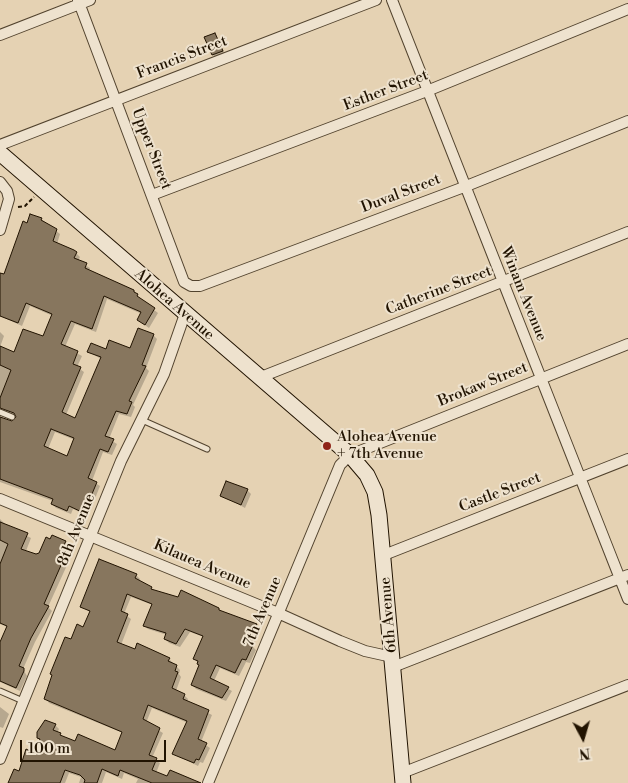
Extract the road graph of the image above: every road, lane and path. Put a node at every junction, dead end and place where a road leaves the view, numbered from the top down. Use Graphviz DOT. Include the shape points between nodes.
graph roads {
  1 [pos="90,0"];
  2 [pos="376,0"];
  3 [pos="392,0"];
  4 [pos="79,2"];
  5 [pos="628,9"];
  6 [pos="0,35"];
  7 [pos="428,91"];
  8 [pos="116,99"];
  9 [pos="628,120"];
  10 [pos="0,145"];
  11 [pos="0,153"];
  12 [pos="0,182"];
  13 [pos="464,187"];
  14 [pos="152,195"];
  15 [pos="0,230"];
  16 [pos="628,232"];
  17 [pos="184,282"];
  18 [pos="502,283"];
  19 [pos="185,314"];
  20 [pos="628,344"];
  21 [pos="261,377"];
  22 [pos="540,378"];
  23 [pos="0,412"];
  24 [pos="12,417"];
  25 [pos="142,420"];
  26 [pos="207,449"];
  27 [pos="350,455"];
  28 [pos="628,460"];
  29 [pos="580,478"];
  30 [pos="0,499"];
  31 [pos="91,535"];
  32 [pos="384,555"];
  33 [pos="624,576"];
  34 [pos="628,598"];
  35 [pos="278,613"];
  36 [pos="392,662"];
  37 [pos="628,685"];
  38 [pos="0,691"];
  39 [pos="23,701"];
  40 [pos="0,759"];
  41 [pos="403,778"];
  42 [pos="208,783"];
  1 -- 4 [label="street"];
  2 -- 8 [label="street, Francis Street"];
  3 -- 7 [label="street, Winam Avenue"];
  4 -- 6 [label="street"];
  4 -- 8 [label="street, Upper Street"];
  5 -- 7 [label="street, Esther Street"];
  7 -- 13 [label="street, Winam Avenue"];
  7 -- 14 [label="street, Esther Street"];
  8 -- 10 [label="street, Francis Street"];
  8 -- 14 [label="street, Upper Street"];
  9 -- 13 [label="street, Duval Street"];
  11 -- 19 [label="street, Alohea Avenue"];
  12 -- 15 [label="street" via="7,191 8,207"];
  13 -- 17 [label="street, Duval Street" via="200,286"];
  13 -- 18 [label="street, Winam Avenue"];
  14 -- 17 [label="street, Upper Street"];
  16 -- 18 [label="street, Catherine Street"];
  18 -- 21 [label="street, Catherine Street"];
  18 -- 22 [label="street, Winam Avenue"];
  19 -- 21 [label="street, Alohea Avenue"];
  19 -- 25 [label="street, 8th Avenue" via="164,374"];
  20 -- 22 [label="street, Brokaw Street"];
  21 -- 27 [label="street, Alohea Avenue"];
  22 -- 27 [label="street, Brokaw Street"];
  22 -- 29 [label="street, Winam Avenue"];
  23 -- 24 [label="lane"];
  25 -- 26 [label="lane"];
  25 -- 31 [label="street, 8th Avenue" via="121,461"];
  27 -- 32 [label="street, 6th Avenue" via="375,492"];
  27 -- 35 [label="street, 7th Avenue" via="340,466"];
  28 -- 29 [label="street, Castle Street"];
  29 -- 32 [label="street, Castle Street"];
  29 -- 33 [label="street, Winam Avenue"];
  30 -- 31 [label="street, Kilauea Avenue"];
  31 -- 35 [label="street, Kilauea Avenue"];
  31 -- 39 [label="street, 8th Avenue"];
  32 -- 36 [label="street, 6th Avenue"];
  33 -- 34 [label="street, Winam Avenue"];
  33 -- 36 [label="street"];
  35 -- 36 [label="street, Kilauea Avenue"];
  35 -- 42 [label="street, 7th Avenue"];
  36 -- 41 [label="street, 6th Avenue"];
  37 -- 41 [label="street"];
  38 -- 39 [label="lane"];
  39 -- 40 [label="street, 8th Avenue"];
}
